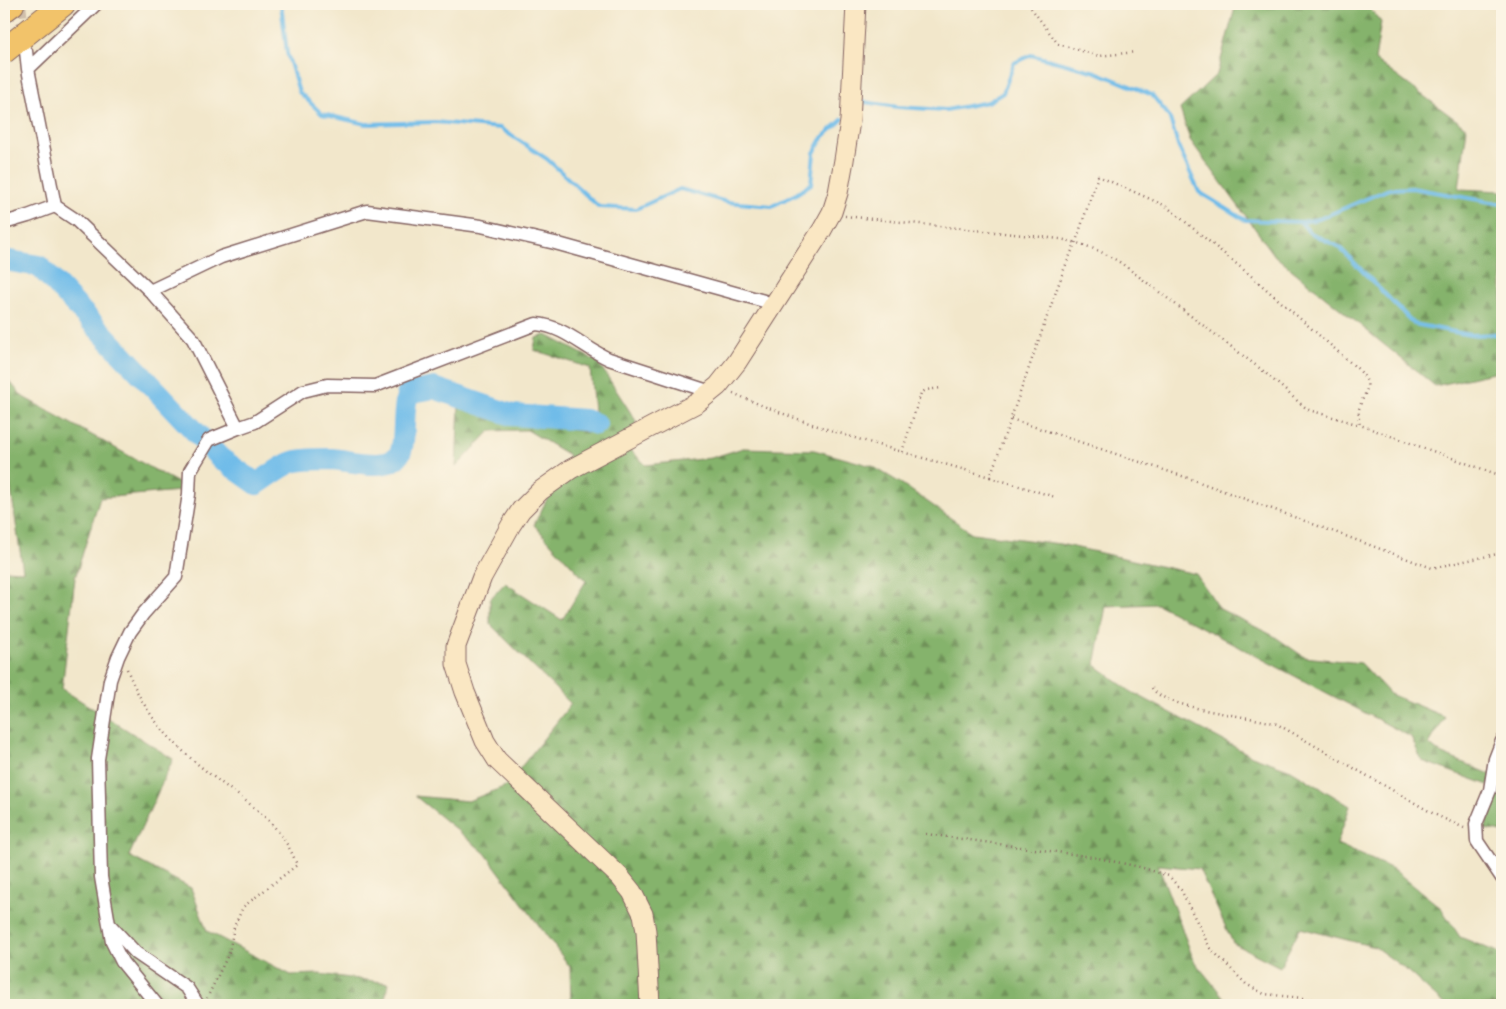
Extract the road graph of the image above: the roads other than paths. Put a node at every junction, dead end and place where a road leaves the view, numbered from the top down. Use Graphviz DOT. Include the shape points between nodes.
graph roads {
  1 [pos="12,4"];
  2 [pos="42,4"];
  3 [pos="63,4"];
  4 [pos="96,4"];
  5 [pos="856,4"];
  6 [pos="4,10"];
  7 [pos="4,32"];
  8 [pos="15,51"];
  9 [pos="28,69"];
  10 [pos="55,206"];
  11 [pos="4,223"];
  12 [pos="150,291"];
  13 [pos="772,306"];
  14 [pos="714,389"];
  15 [pos="238,428"];
  16 [pos="1502,741"];
  17 [pos="1502,878"];
  18 [pos="110,925"];
  19 [pos="157,1005"];
  20 [pos="198,1005"];
  21 [pos="650,1005"];
  1 -- 6 [label="highway"];
  2 -- 7 [label="highway"];
  3 -- 8 [label="highway"];
  4 -- 9 [label="street"];
  5 -- 13 [label="street" via="850,121 832,212"];
  8 -- 9 [label="street"];
  9 -- 10 [label="street"];
  10 -- 11 [label="street"];
  10 -- 12 [label="street" via="76,220"];
  12 -- 13 [label="street" via="221,257 367,211 481,226 555,243 764,301"];
  12 -- 15 [label="street" via="193,339"];
  13 -- 14 [label="street" via="737,362"];
  14 -- 15 [label="street" via="609,359 594,353 558,328 536,324 375,386 327,386 303,391 266,416"];
  14 -- 21 [label="street" via="697,403 571,469 540,491 521,510 482,577 456,646 456,664 465,692 485,740 498,760 620,877 638,903 646,931"];
  15 -- 18 [label="street" via="209,440 190,471 190,494 176,577 130,632 110,680 98,759 101,878"];
  16 -- 17 [label="street" via="1495,759 1490,790 1476,824 1477,841"];
  18 -- 19 [label="street" via="112,942 122,962"];
  18 -- 20 [label="street" via="136,953 187,988"];
}
